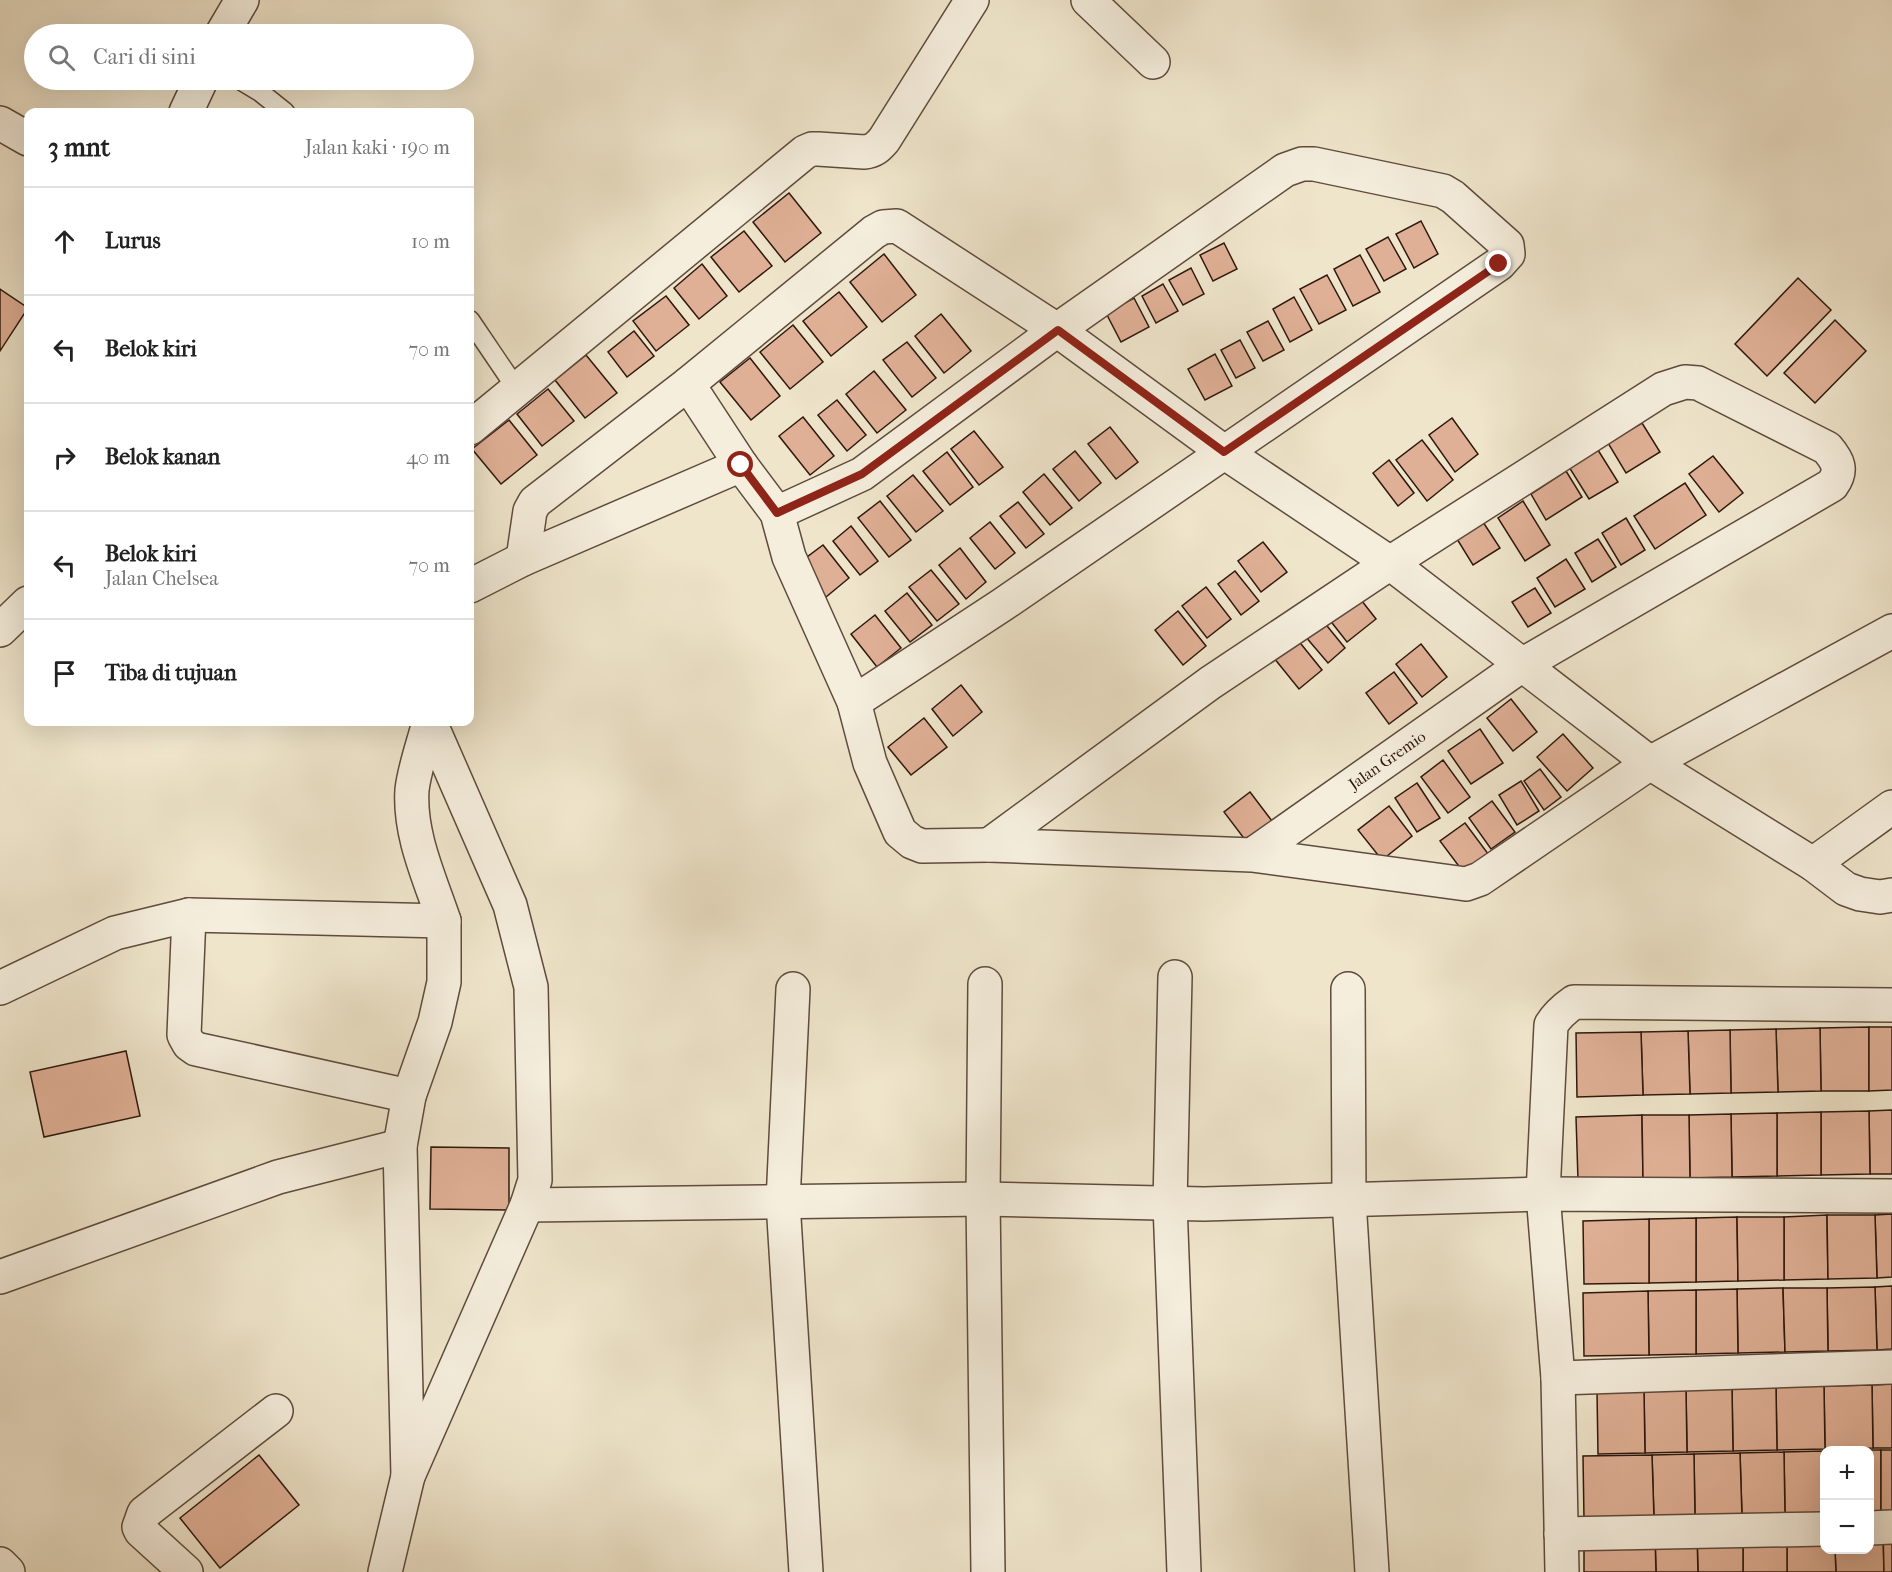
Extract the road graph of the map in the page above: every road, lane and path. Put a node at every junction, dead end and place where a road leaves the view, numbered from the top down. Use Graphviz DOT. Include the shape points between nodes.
graph roads {
  1 [pos="242,0"];
  2 [pos="972,0"];
  3 [pos="1091,1"];
  4 [pos="228,24"];
  5 [pos="1153,62"];
  6 [pos="196,90"];
  7 [pos="257,90"];
  8 [pos="188,108"];
  9 [pos="280,108"];
  10 [pos="0,123"];
  11 [pos="24,137"];
  12 [pos="474,326"];
  13 [pos="1058,330"];
  14 [pos="688,384"];
  15 [pos="516,388"];
  16 [pos="474,425"];
  17 [pos="1224,452"];
  18 [pos="741,465"];
  19 [pos="777,513"];
  20 [pos="523,560"];
  21 [pos="1390,563"];
  22 [pos="474,584"];
  23 [pos="24,607"];
  24 [pos="0,630"];
  25 [pos="1892,631"];
  26 [pos="1521,665"];
  27 [pos="854,702"];
  28 [pos="428,726"];
  29 [pos="431,726"];
  30 [pos="1650,763"];
  31 [pos="1892,807"];
  32 [pos="988,845"];
  33 [pos="1252,855"];
  34 [pos="1813,864"];
  35 [pos="1892,895"];
  36 [pos="189,915"];
  37 [pos="444,921"];
  38 [pos="1175,977"];
  39 [pos="985,984"];
  40 [pos="0,988"];
  41 [pos="793,989"];
  42 [pos="1348,989"];
  43 [pos="1892,1005"];
  44 [pos="409,1095"];
  45 [pos="400,1146"];
  46 [pos="1543,1194"];
  47 [pos="1892,1196"];
  48 [pos="983,1199"];
  49 [pos="1349,1200"];
  50 [pos="783,1202"];
  51 [pos="1170,1204"];
  52 [pos="527,1205"];
  53 [pos="0,1277"];
  54 [pos="1892,1367"];
  55 [pos="1558,1378"];
  56 [pos="276,1411"];
  57 [pos="408,1476"];
  58 [pos="1892,1527"];
  59 [pos="1874,1528"];
  60 [pos="1820,1529"];
  61 [pos="1561,1534"];
  62 [pos="0,1564"];
  63 [pos="8,1572"];
  64 [pos="186,1572"];
  65 [pos="385,1572"];
  66 [pos="806,1572"];
  67 [pos="988,1572"];
  68 [pos="1184,1572"];
  69 [pos="1372,1572"];
  70 [pos="1562,1572"];
  1 -- 4 [label="street"];
  2 -- 15 [label="street" via="877,148 864,152 805,152"];
  3 -- 5 [label="street"];
  6 -- 8 [label="street"];
  7 -- 9 [label="lane"];
  10 -- 11 [label="street"];
  12 -- 15 [label="lane"];
  13 -- 14 [label="street" via="897,226 883,227"];
  13 -- 17 [label="street"];
  13 -- 17 [label="street" via="1285,170 1302,164 1443,191 1507,245 1508,254 1499,264"];
  13 -- 19 [label="street" via="862,474"];
  14 -- 18 [label="street"];
  14 -- 20 [label="street" via="535,502 530,511"];
  15 -- 16 [label="street"];
  17 -- 21 [label="street"];
  17 -- 27 [label="street"];
  18 -- 19 [label="street"];
  18 -- 20 [label="street"];
  19 -- 27 [label="street" via="789,557"];
  20 -- 22 [label="street"];
  21 -- 26 [label="street"];
  21 -- 26 [label="street, Jalan Gremio" via="1663,390 1685,382 1698,382 1827,448 1833,456 1839,471 1832,485"];
  21 -- 32 [label="street, Jalan Gremio" via="1209,683"];
  23 -- 24 [label="street"];
  25 -- 30 [label="street"];
  26 -- 30 [label="street"];
  26 -- 33 [label="street, Jalan Gremio"];
  27 -- 32 [label="street" via="870,763 900,832 922,846"];
  28 -- 37 [label="street" via="412,788 413,813 417,838"];
  29 -- 52 [label="street" via="510,905 531,987 535,1179"];
  30 -- 33 [label="street" via="1480,879 1466,884"];
  30 -- 34 [label="street"];
  31 -- 34 [label="street"];
  32 -- 33 [label="street"];
  34 -- 35 [label="street" via="1846,889 1880,897"];
  36 -- 37 [label="street"];
  36 -- 40 [label="street" via="115,933"];
  36 -- 44 [label="street" via="184,1035 189,1044 196,1049"];
  37 -- 44 [label="street" via="444,982 435,1022"];
  38 -- 51 [label="street"];
  39 -- 48 [label="street"];
  41 -- 50 [label="street"];
  42 -- 49 [label="street"];
  43 -- 46 [label="street" via="1574,1002 1551,1025"];
  44 -- 45 [label="street"];
  45 -- 53 [label="street" via="278,1177"];
  45 -- 57 [label="street"];
  46 -- 47 [label="street"];
  46 -- 49 [label="street"];
  46 -- 55 [label="street"];
  48 -- 50 [label="street"];
  48 -- 51 [label="street"];
  48 -- 67 [label="street"];
  49 -- 51 [label="street"];
  49 -- 69 [label="street"];
  50 -- 52 [label="street"];
  50 -- 66 [label="street"];
  51 -- 68 [label="street"];
  52 -- 57 [label="street"];
  54 -- 55 [label="street"];
  55 -- 61 [label="street"];
  56 -- 64 [label="street" via="144,1513 141,1531"];
  57 -- 65 [label="street"];
  58 -- 59 [label="street"];
  60 -- 61 [label="street"];
  61 -- 70 [label="street"];
  62 -- 63 [label="street"];
}
